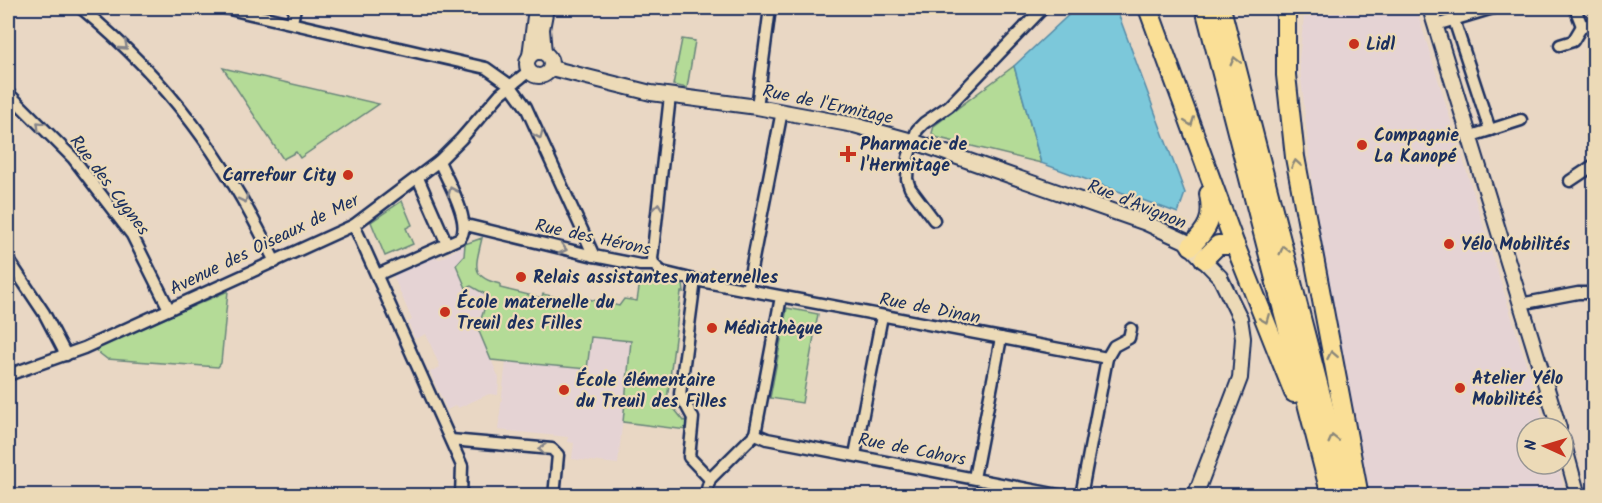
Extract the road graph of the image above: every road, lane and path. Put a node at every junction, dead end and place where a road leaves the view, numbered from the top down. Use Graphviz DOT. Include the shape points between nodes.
graph roads {
  1 [pos="81,8"];
  2 [pos="225,8"];
  3 [pos="295,8"];
  4 [pos="536,8"];
  5 [pos="546,8"];
  6 [pos="685,8"];
  7 [pos="695,8"];
  8 [pos="770,8"];
  9 [pos="1043,8"];
  10 [pos="1148,8"];
  11 [pos="1205,8"];
  12 [pos="1221,8"];
  13 [pos="1286,8"];
  14 [pos="1430,8"];
  15 [pos="1493,8"];
  16 [pos="1575,8"];
  17 [pos="1454,20"];
  18 [pos="292,22"];
  19 [pos="1594,24"];
  20 [pos="1436,26"];
  21 [pos="1582,26"];
  22 [pos="1560,45"];
  23 [pos="544,53"];
  24 [pos="530,56"];
  25 [pos="551,68"];
  26 [pos="530,71"];
  27 [pos="510,85"];
  28 [pos="8,93"];
  29 [pos="670,96"];
  30 [pos="757,107"];
  31 [pos="782,111"];
  32 [pos="1521,120"];
  33 [pos="1490,130"];
  34 [pos="1468,137"];
  35 [pos="912,141"];
  36 [pos="1201,151"];
  37 [pos="439,161"];
  38 [pos="1594,165"];
  39 [pos="418,178"];
  40 [pos="1570,181"];
  41 [pos="934,220"];
  42 [pos="354,225"];
  43 [pos="465,225"];
  44 [pos="483,230"];
  45 [pos="460,238"];
  46 [pos="447,244"];
  47 [pos="1235,245"];
  48 [pos="1191,246"];
  49 [pos="594,256"];
  50 [pos="8,259"];
  51 [pos="1204,259"];
  52 [pos="275,262"];
  53 [pos="654,265"];
  54 [pos="377,275"];
  55 [pos="695,280"];
  56 [pos="747,290"];
  57 [pos="1594,293"];
  58 [pos="782,297"];
  59 [pos="1520,304"];
  60 [pos="169,309"];
  61 [pos="882,316"];
  62 [pos="1131,329"];
  63 [pos="1001,338"];
  64 [pos="66,355"];
  65 [pos="1107,358"];
  66 [pos="8,375"];
  67 [pos="1555,416"];
  68 [pos="755,434"];
  69 [pos="451,440"];
  70 [pos="855,455"];
  71 [pos="1321,458"];
  72 [pos="1573,476"];
  73 [pos="974,478"];
  74 [pos="710,479"];
  75 [pos="461,495"];
  76 [pos="554,495"];
  77 [pos="705,495"];
  78 [pos="1064,495"];
  79 [pos="1081,495"];
  80 [pos="1196,495"];
  81 [pos="1331,495"];
  82 [pos="1347,495"];
  83 [pos="1359,495"];
  84 [pos="1578,495"];
  1 -- 52 [label="street, one-way" via="143,64 205,138 239,191"];
  2 -- 18 [label="street"];
  3 -- 18 [label="street"];
  4 -- 24 [label="street"];
  5 -- 23 [label="street" via="542,29"];
  6 -- 7 [label="street"];
  8 -- 30 [label="street"];
  9 -- 35 [label="street, Rue de l'Ermitage" via="949,106 924,123"];
  10 -- 36 [label="highway, one-way"];
  11 -- 71 [label="highway"];
  82 -- 12 [label="highway, one-way"];
  83 -- 13 [label="highway, one-way" via="1295,157 1286,75"];
  14 -- 20 [label="street"];
  15 -- 17 [label="street"];
  16 -- 21 [label="street"];
  17 -- 20 [label="street"];
  17 -- 33 [label="street"];
  18 -- 27 [label="street" via="486,68"];
  19 -- 21 [label="street"];
  20 -- 34 [label="street"];
  21 -- 22 [label="street" via="1574,41"];
  23 -- 24 [label="street"];
  23 -- 25 [label="street"];
  24 -- 26 [label="street"];
  25 -- 26 [label="street" via="539,76"];
  25 -- 29 [label="street, Rue de l'Ermitage"];
  26 -- 27 [label="street, Avenue des Oiseaux de Mer"];
  27 -- 37 [label="street, Avenue des Oiseaux de Mer"];
  27 -- 49 [label="street, one-way" via="526,107"];
  60 -- 28 [label="street, Rue des Cygnes, one-way" via="132,235 73,158"];
  29 -- 30 [label="street, Rue de l'Ermitage"];
  53 -- 29 [label="street, one-way"];
  30 -- 31 [label="street, Rue de l'Ermitage"];
  31 -- 35 [label="street, Rue de l'Ermitage"];
  31 -- 56 [label="street"];
  32 -- 33 [label="street"];
  33 -- 34 [label="street"];
  34 -- 59 [label="street"];
  35 -- 41 [label="street" via="907,179"];
  35 -- 48 [label="street, Rue d'Avignon" via="1146,223"];
  36 -- 47 [label="highway"];
  36 -- 48 [label="highway" via="1211,219"];
  37 -- 39 [label="street, Avenue des Oiseaux de Mer"];
  43 -- 37 [label="street, one-way"];
  38 -- 40 [label="street"];
  39 -- 42 [label="street, Avenue des Oiseaux de Mer"];
  39 -- 46 [label="street"];
  42 -- 52 [label="street, Avenue des Oiseaux de Mer"];
  42 -- 54 [label="street"];
  43 -- 44 [label="street, Rue des Hérons"];
  43 -- 45 [label="street"];
  44 -- 45 [label="street"];
  44 -- 49 [label="street, Rue des Hérons, one-way"];
  45 -- 46 [label="street"];
  46 -- 54 [label="street"];
  47 -- 51 [label="highway" via="1218,245"];
  47 -- 71 [label="highway, one-way" via="1304,428"];
  48 -- 51 [label="street, Rue d'Avignon"];
  49 -- 53 [label="street, Rue des Hérons"];
  50 -- 64 [label="street" via="49,321"];
  51 -- 80 [label="street, Rue d'Avignon" via="1220,277 1240,318 1243,356 1240,378"];
  52 -- 60 [label="street, Avenue des Oiseaux de Mer"];
  53 -- 55 [label="street, Rue des Hérons" via="662,272"];
  54 -- 69 [label="street"];
  55 -- 56 [label="street, Rue des Hérons"];
  55 -- 74 [label="street" via="680,394 693,418 689,457"];
  56 -- 58 [label="street, Rue de Dinan"];
  57 -- 59 [label="street"];
  58 -- 61 [label="street, Rue de Dinan"];
  58 -- 68 [label="street"];
  59 -- 67 [label="street"];
  60 -- 64 [label="street, Avenue des Oiseaux de Mer"];
  61 -- 63 [label="street, Rue de Dinan"];
  61 -- 70 [label="street"];
  62 -- 65 [label="street" via="1129,338 1113,346"];
  63 -- 65 [label="street, Rue de Dinan"];
  63 -- 73 [label="street"];
  64 -- 66 [label="street, Avenue des Oiseaux de Mer"];
  65 -- 79 [label="street"];
  68 -- 70 [label="street, Rue de Cahors"];
  68 -- 74 [label="street"];
  69 -- 75 [label="street" via="462,466"];
  76 -- 69 [label="street, one-way" via="558,455 552,450"];
  70 -- 73 [label="street, Rue de Cahors"];
  71 -- 81 [label="highway"];
  72 -- 84 [label="street"];
  73 -- 78 [label="street, Rue de Cahors"];
  74 -- 77 [label="street"];
}
